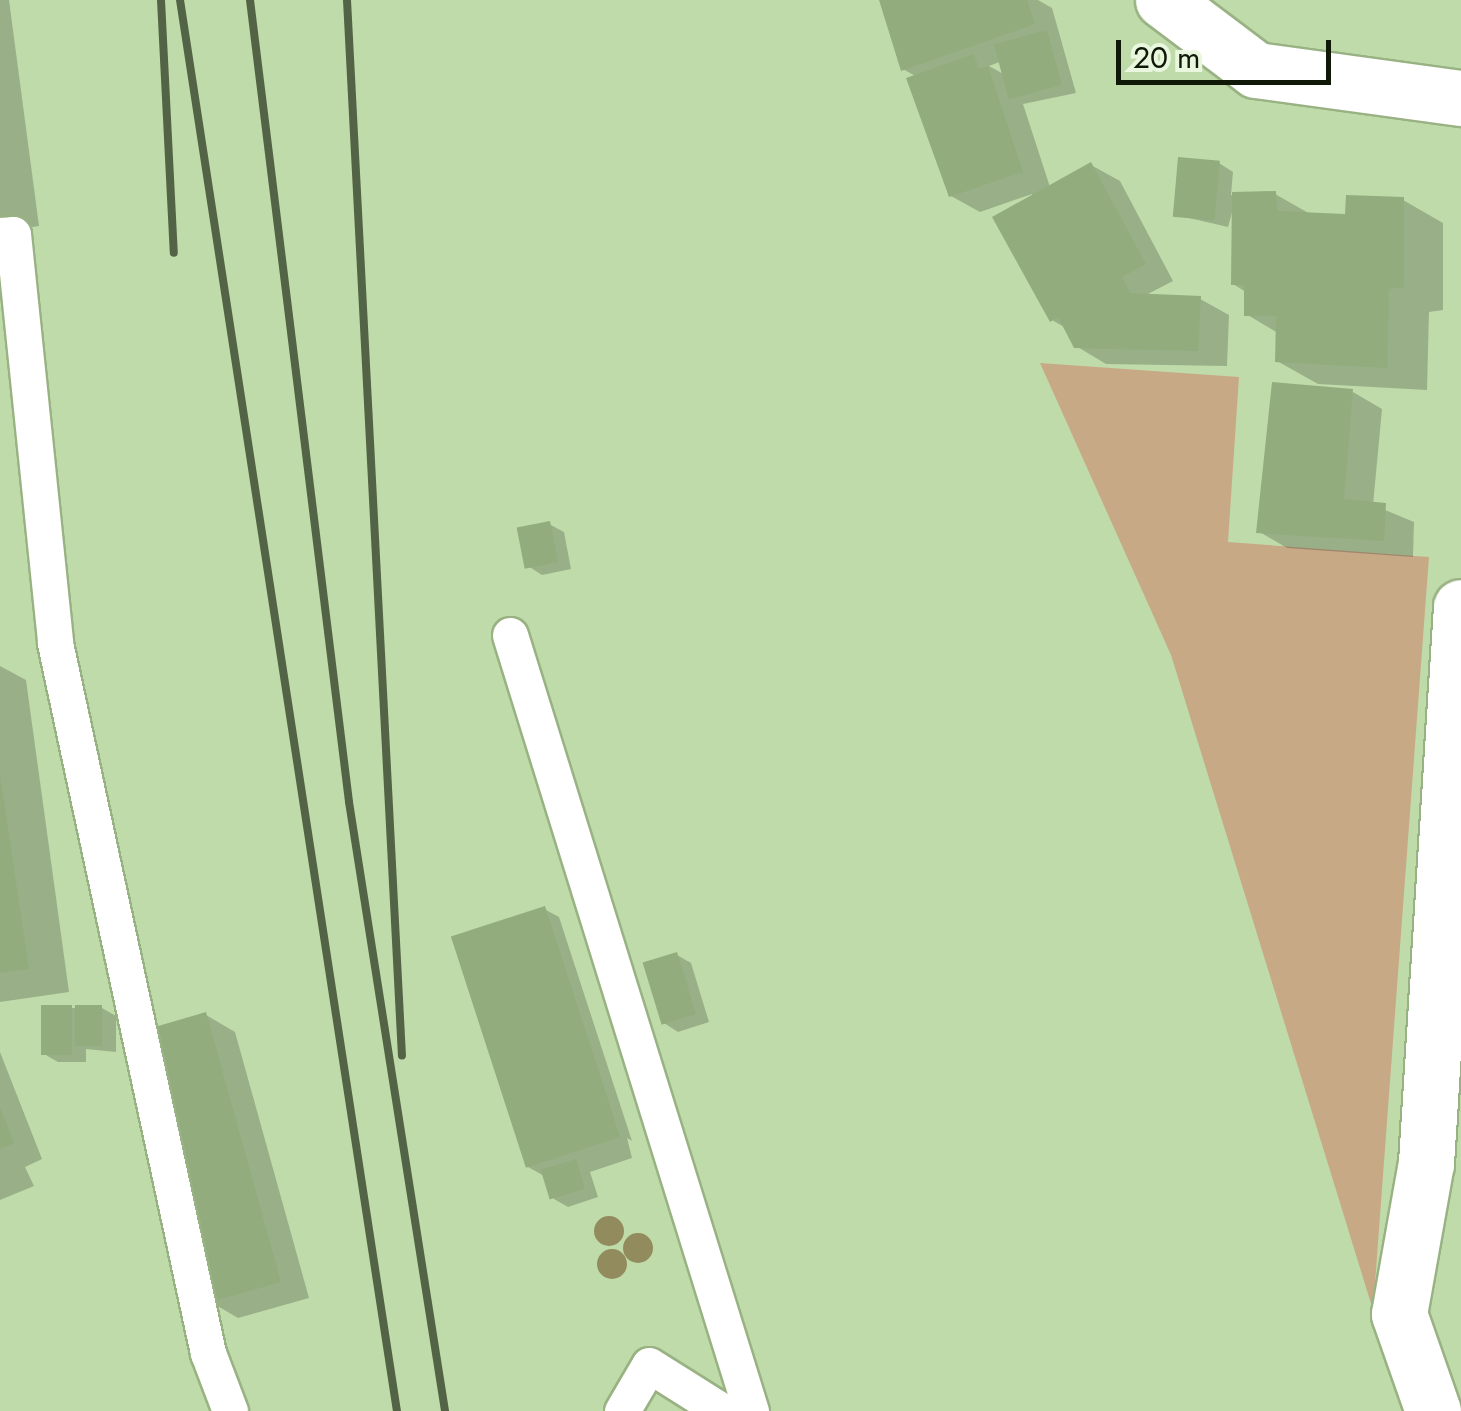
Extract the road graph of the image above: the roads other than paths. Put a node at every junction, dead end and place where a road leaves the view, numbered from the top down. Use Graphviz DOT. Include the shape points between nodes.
graph roads {
  1 [pos="1163,0"];
  2 [pos="1461,98"];
  3 [pos="0,235"];
  4 [pos="1461,608"];
  5 [pos="510,635"];
  6 [pos="1444,1165"];
  7 [pos="230,1411"];
  8 [pos="622,1411"];
  9 [pos="722,1411"];
  10 [pos="751,1411"];
  11 [pos="1433,1411"];
  1 -- 2 [label="street" via="1256,70"];
  3 -- 7 [label="lane" via="13,234 54,644 208,1352"];
  4 -- 6 [label="street"];
  5 -- 10 [label="lane"];
  6 -- 11 [label="street" via="1399,1314"];
  8 -- 9 [label="lane" via="648,1365"];
}
